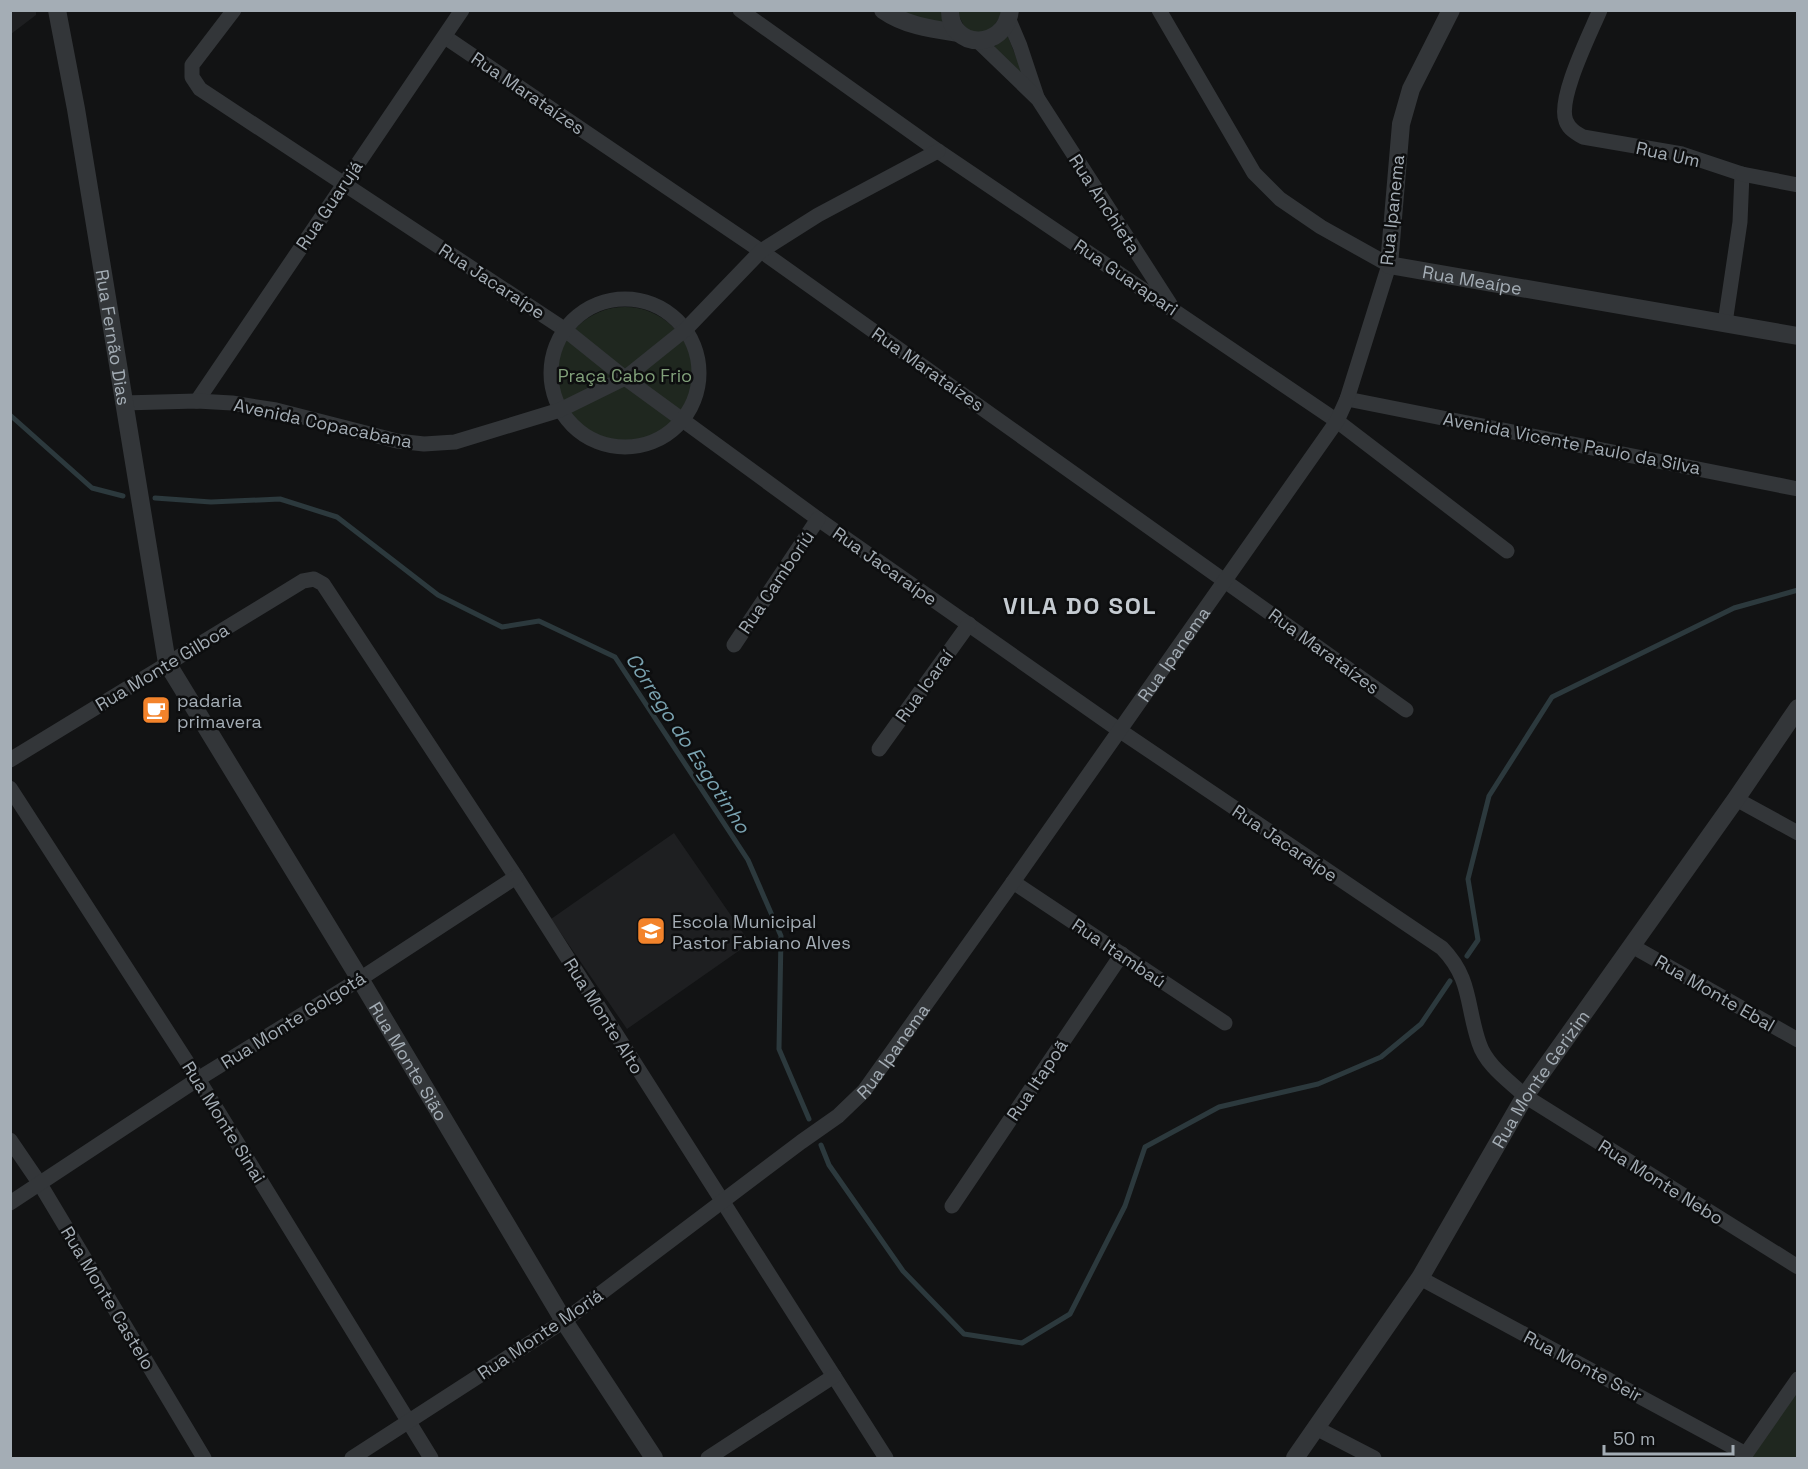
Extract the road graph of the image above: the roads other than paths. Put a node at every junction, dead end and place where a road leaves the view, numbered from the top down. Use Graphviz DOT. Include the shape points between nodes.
graph roads {
  1 [pos="57,10"];
  2 [pos="234,10"];
  3 [pos="462,10"];
  4 [pos="740,10"];
  5 [pos="883,10"];
  6 [pos="950,10"];
  7 [pos="1159,10"];
  8 [pos="1451,10"];
  9 [pos="1600,10"];
  10 [pos="1009,15"];
  11 [pos="959,33"];
  12 [pos="445,37"];
  13 [pos="978,41"];
  14 [pos="1038,99"];
  15 [pos="938,151"];
  16 [pos="1742,174"];
  17 [pos="343,183"];
  18 [pos="1797,185"];
  19 [pos="761,251"];
  20 [pos="1389,265"];
  21 [pos="1173,309"];
  22 [pos="1725,323"];
  23 [pos="564,329"];
  24 [pos="686,329"];
  25 [pos="1797,336"];
  26 [pos="625,378"];
  27 [pos="1347,399"];
  28 [pos="197,401"];
  29 [pos="123,403"];
  30 [pos="560,410"];
  31 [pos="684,419"];
  32 [pos="1336,420"];
  33 [pos="1797,489"];
  34 [pos="818,519"];
  35 [pos="1507,551"];
  36 [pos="314,579"];
  37 [pos="1225,580"];
  38 [pos="969,624"];
  39 [pos="734,645"];
  40 [pos="167,663"];
  41 [pos="1797,708"];
  42 [pos="1406,710"];
  43 [pos="1119,730"];
  44 [pos="879,749"];
  45 [pos="10,760"];
  46 [pos="10,788"];
  47 [pos="1736,799"];
  48 [pos="1797,833"];
  49 [pos="516,877"];
  50 [pos="1013,882"];
  51 [pos="1632,946"];
  52 [pos="1122,954"];
  53 [pos="360,979"];
  54 [pos="1225,1023"];
  55 [pos="1797,1040"];
  56 [pos="198,1079"];
  57 [pos="1525,1096"];
  58 [pos="10,1140"];
  59 [pos="40,1184"];
  60 [pos="722,1202"];
  61 [pos="10,1203"];
  62 [pos="952,1206"];
  63 [pos="1797,1267"];
  64 [pos="1420,1278"];
  65 [pos="564,1321"];
  66 [pos="834,1376"];
  67 [pos="1797,1379"];
  68 [pos="408,1422"];
  69 [pos="1316,1428"];
  70 [pos="1745,1456"];
  71 [pos="204,1458"];
  72 [pos="352,1458"];
  73 [pos="431,1458"];
  74 [pos="654,1458"];
  75 [pos="708,1458"];
  76 [pos="886,1458"];
  77 [pos="1295,1458"];
  78 [pos="1374,1458"];
  1 -- 29 [label="street, Rua Fernão Dias"];
  2 -- 17 [label="street, Rua Jacaraípe" via="192,65 192,77 200,89"];
  3 -- 12 [label="street, Rua Guarujá"];
  4 -- 15 [label="street, Rua Guarapari"];
  5 -- 11 [label="street" via="896,19 924,28"];
  6 -- 11 [label="street"];
  7 -- 20 [label="street, Rua Meaípe" via="1254,173 1280,199 1321,227"];
  8 -- 20 [label="street, Rua Ipanema" via="1411,89 1401,124"];
  9 -- 16 [label="street, Rua Um" via="1565,102 1565,120 1572,131 1583,137 1682,154"];
  10 -- 13 [label="street" via="997,36"];
  10 -- 14 [label="street, Rua Anchieta"];
  11 -- 13 [label="street"];
  12 -- 17 [label="street, Rua Guarujá"];
  12 -- 19 [label="street, Rua Marataízes"];
  13 -- 14 [label="street, Rua Anchieta"];
  14 -- 21 [label="street, Rua Anchieta"];
  15 -- 19 [label="street, Avenida Copacabana" via="818,215"];
  15 -- 21 [label="street, Rua Guarapari"];
  16 -- 18 [label="street"];
  16 -- 22 [label="street" via="1740,222"];
  17 -- 23 [label="street, Rua Jacaraípe"];
  17 -- 28 [label="street, Rua Guarujá"];
  19 -- 24 [label="street, Avenida Copacabana"];
  19 -- 37 [label="street, Rua Marataízes"];
  20 -- 22 [label="street, Rua Meaípe"];
  20 -- 27 [label="street, Rua Ipanema"];
  21 -- 32 [label="street, Rua Guarapari"];
  22 -- 25 [label="street, Rua Meaípe"];
  23 -- 24 [label="street" via="581,312 602,301 625,298 648,301 669,312"];
  23 -- 26 [label="street, Rua Jacaraípe"];
  23 -- 30 [label="street" via="554,348 550,369 552,390"];
  24 -- 26 [label="street, Avenida Copacabana"];
  24 -- 31 [label="street" via="696,350 700,375 696,398"];
  26 -- 30 [label="street, Avenida Copacabana"];
  26 -- 31 [label="street, Rua Jacaraípe"];
  27 -- 32 [label="street, Rua Ipanema"];
  27 -- 33 [label="street, Avenida Vicente Paulo da Silva"];
  28 -- 29 [label="street, Avenida Copacabana"];
  28 -- 30 [label="street, Avenida Copacabana" via="276,410 397,441 424,444 455,442"];
  29 -- 40 [label="street, Rua Fernão Dias"];
  30 -- 31 [label="street" via="575,429 596,442 620,448 644,446 666,436"];
  31 -- 34 [label="street, Rua Jacaraípe"];
  32 -- 35 [label="street, Rua Guarapari"];
  32 -- 37 [label="street, Rua Ipanema"];
  34 -- 38 [label="street, Rua Jacaraípe"];
  34 -- 39 [label="street, Rua Camboriú"];
  36 -- 40 [label="street, Rua Monte Gilboa" via="303,580"];
  36 -- 49 [label="street, Rua Monte Alto" via="323,584"];
  37 -- 42 [label="street, Rua Marataízes"];
  37 -- 43 [label="street, Rua Ipanema"];
  38 -- 43 [label="street, Rua Jacaraípe"];
  38 -- 44 [label="street, Rua Icaraí"];
  40 -- 45 [label="street, Rua Monte Gilboa"];
  40 -- 53 [label="street, Rua Monte Sião"];
  41 -- 47 [label="street, Rua Monte Gerizim"];
  43 -- 50 [label="street, Rua Ipanema"];
  43 -- 57 [label="street, Rua Jacaraípe" via="1442,948 1461,972 1484,1054"];
  46 -- 56 [label="street, Rua Monte Sinai"];
  47 -- 48 [label="street"];
  47 -- 51 [label="street, Rua Monte Gerizim"];
  49 -- 53 [label="street, Rua Monte Golgotá"];
  49 -- 60 [label="street, Rua Monte Alto"];
  50 -- 52 [label="street, Rua Itambaú"];
  50 -- 60 [label="street, Rua Ipanema" via="864,1090 838,1116"];
  51 -- 55 [label="street, Rua Monte Ebal"];
  51 -- 57 [label="street, Rua Monte Gerizim"];
  52 -- 54 [label="street, Rua Itambaú"];
  52 -- 62 [label="street, Rua Itapoã"];
  53 -- 56 [label="street, Rua Monte Golgotá"];
  53 -- 65 [label="street, Rua Monte Sião"];
  56 -- 59 [label="street, Rua Monte Golgotá"];
  56 -- 68 [label="street, Rua Monte Sinai"];
  57 -- 63 [label="street, Rua Monte Nebo"];
  57 -- 64 [label="street, Rua Monte Gerizim"];
  58 -- 59 [label="street, Rua Monte Castelo"];
  59 -- 61 [label="street, Rua Monte Golgotá"];
  59 -- 71 [label="street, Rua Monte Castelo"];
  60 -- 65 [label="street, Rua Monte Moriá"];
  60 -- 66 [label="street, Rua Monte Alto"];
  64 -- 69 [label="street, Rua Monte Gerizim"];
  64 -- 70 [label="street, Rua Monte Seir"];
  65 -- 68 [label="street, Rua Monte Moriá"];
  65 -- 74 [label="street, Rua Monte Sião"];
  66 -- 75 [label="street"];
  66 -- 76 [label="street, Rua Monte Alto"];
  67 -- 70 [label="street"];
  68 -- 72 [label="street, Rua Monte Moriá"];
  68 -- 73 [label="street, Rua Monte Sinai"];
  69 -- 77 [label="street, Rua Monte Gerizim"];
  69 -- 78 [label="street"];
}
